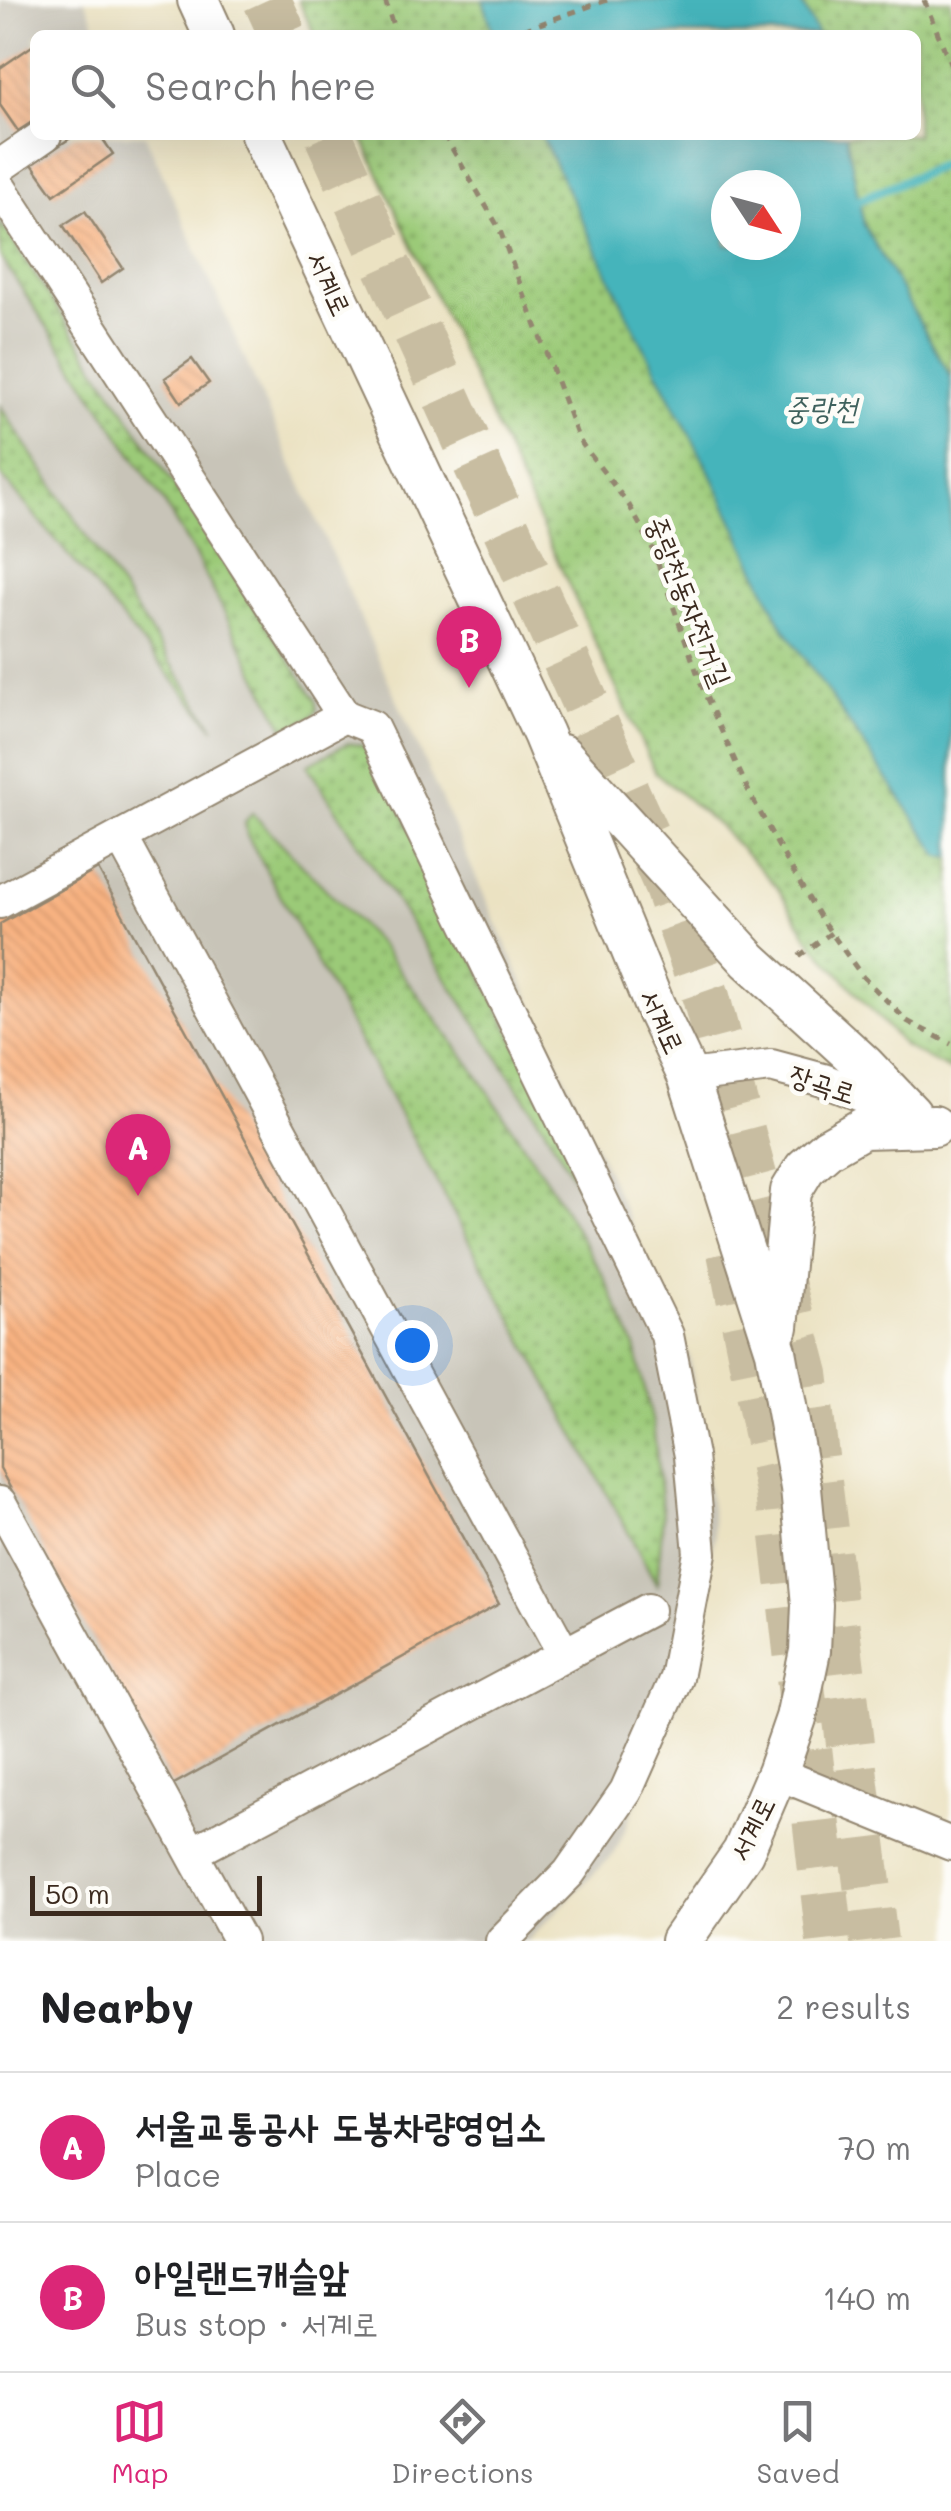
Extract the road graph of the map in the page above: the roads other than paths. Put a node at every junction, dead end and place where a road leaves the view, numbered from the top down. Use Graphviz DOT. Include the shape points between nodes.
graph roads {
  1 [pos="198,0"];
  2 [pos="212,30"];
  3 [pos="38,140"];
  4 [pos="263,140"];
  5 [pos="0,166"];
  6 [pos="0,188"];
  7 [pos="344,716"];
  8 [pos="543,734"];
  9 [pos="120,837"];
  10 [pos="0,902"];
  11 [pos="688,1076"];
  12 [pos="932,1125"];
  13 [pos="776,1351"];
  14 [pos="0,1503"];
  15 [pos="648,1610"];
  16 [pos="564,1654"];
  17 [pos="777,1773"];
  18 [pos="951,1844"];
  19 [pos="192,1854"];
  20 [pos="240,1941"];
  21 [pos="502,1941"];
  22 [pos="681,1941"];
  1 -- 2 [label="main road"];
  3 -- 5 [label="street"];
  4 -- 8 [label="main road, 서계로"];
  6 -- 7 [label="street"];
  7 -- 9 [label="street"];
  7 -- 21 [label="street" via="372,727 666,1335 691,1456 700,1553 676,1678 626,1791 569,1873"];
  8 -- 11 [label="main road, 서계로"];
  8 -- 12 [label="main road" via="750,960"];
  9 -- 10 [label="street"];
  9 -- 16 [label="street"];
  11 -- 12 [label="street, 장곡로" via="771,1066"];
  11 -- 13 [label="main road, 서계로"];
  12 -- 13 [label="main road" via="863,1128 805,1168 791,1191"];
  13 -- 17 [label="main road, 서계로" via="799,1473 812,1605 796,1718"];
  14 -- 19 [label="street"];
  15 -- 16 [label="street"];
  16 -- 19 [label="street"];
  17 -- 18 [label="street"];
  17 -- 22 [label="main road, 서계로" via="743,1852"];
  19 -- 20 [label="street"];
}
